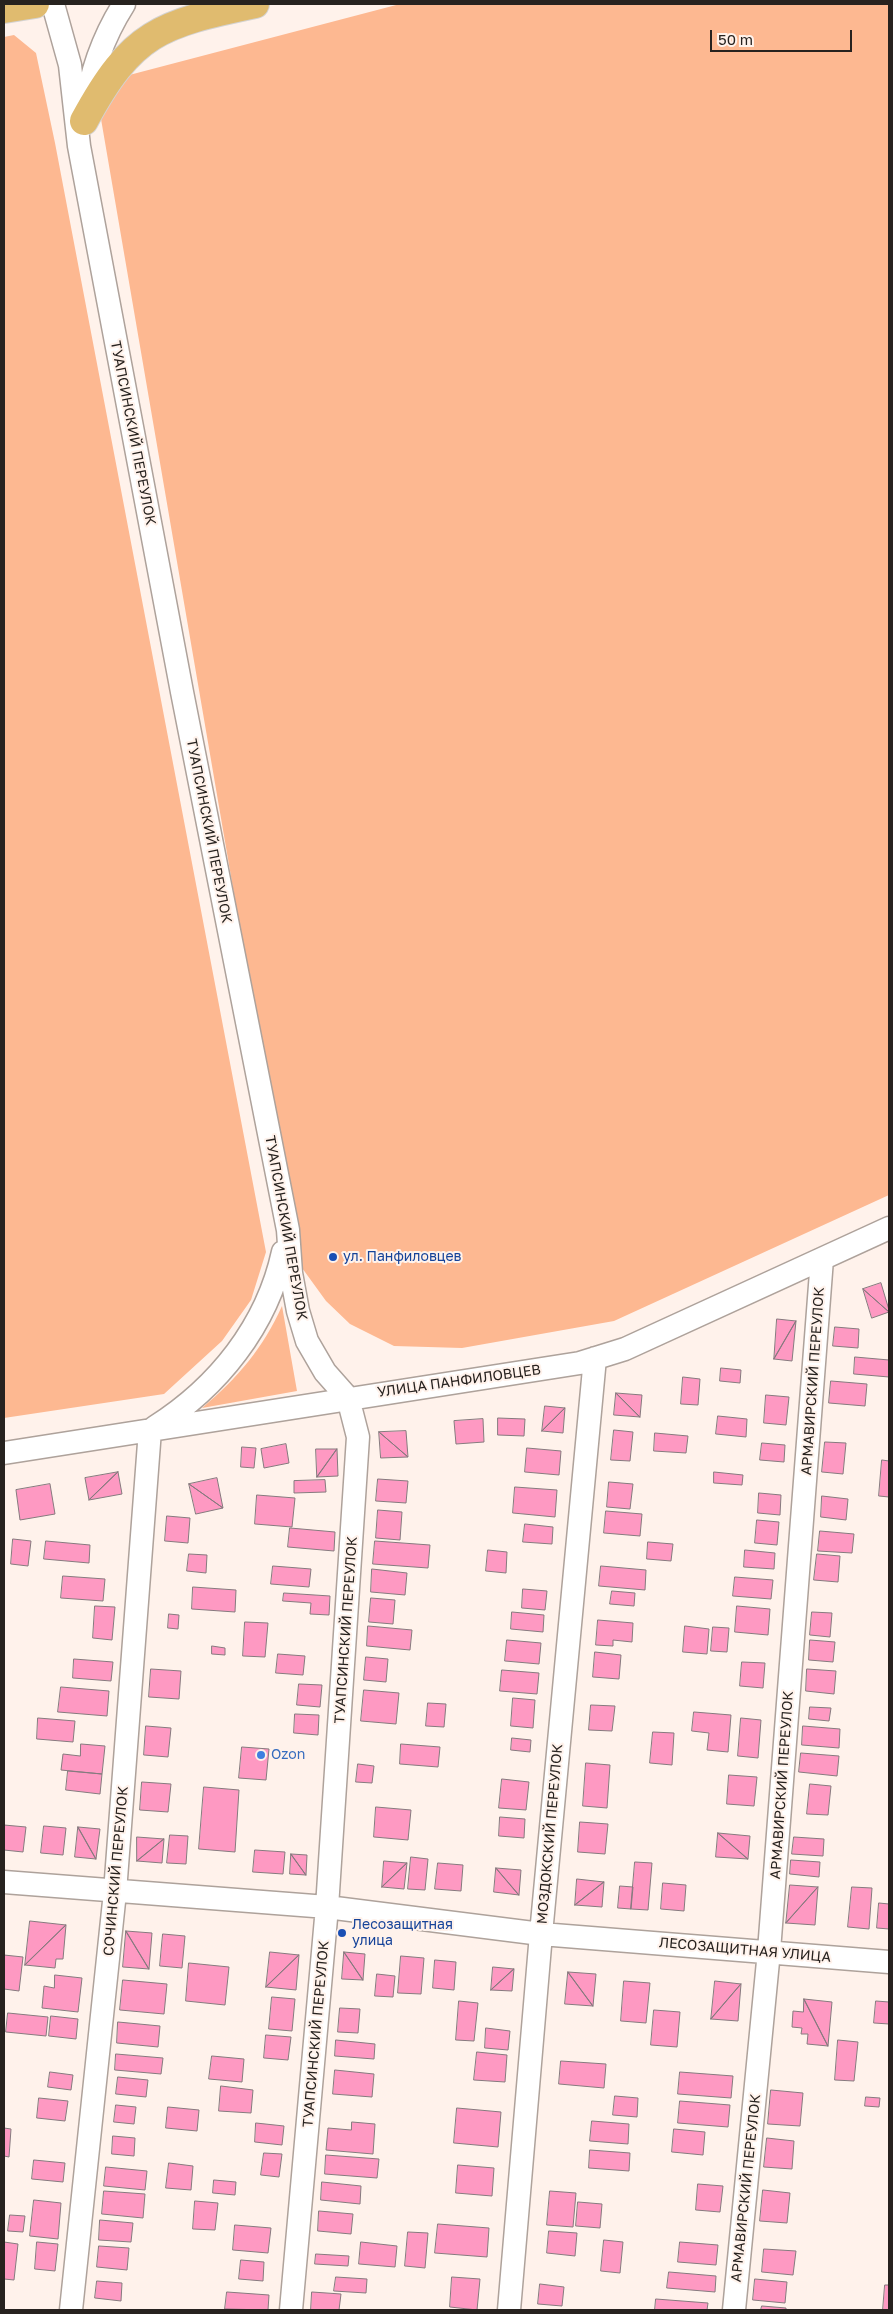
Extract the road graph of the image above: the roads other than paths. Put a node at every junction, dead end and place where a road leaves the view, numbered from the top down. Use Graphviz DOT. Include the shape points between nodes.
graph roads {
  1 [pos="35,4"];
  2 [pos="53,4"];
  3 [pos="124,4"];
  4 [pos="255,4"];
  5 [pos="4,9"];
  6 [pos="82,133"];
  7 [pos="889,1228"];
  8 [pos="288,1230"];
  9 [pos="822,1259"];
  10 [pos="595,1358"];
  11 [pos="348,1398"];
  12 [pos="150,1430"];
  13 [pos="4,1453"];
  14 [pos="4,1882"];
  15 [pos="115,1892"];
  16 [pos="327,1907"];
  17 [pos="541,1934"];
  18 [pos="770,1951"];
  19 [pos="889,1962"];
  20 [pos="71,2310"];
  21 [pos="291,2310"];
  22 [pos="509,2310"];
  23 [pos="734,2310"];
  1 -- 5 [label="main road"];
  2 -- 6 [label="street, ТУАПСИНСКИЙ ПЕРЕУЛОК" via="70,65"];
  3 -- 6 [label="street, ТУАПСИНСКИЙ ПЕРЕУЛОК" via="97,57 88,89"];
  4 -- 6 [label="main road" via="175,23 137,46 104,85"];
  6 -- 8 [label="street, ТУАПСИНСКИЙ ПЕРЕУЛОК" via="184,702"];
  7 -- 9 [label="street, УЛИЦА ПАНФИЛОВЦЕВ"];
  8 -- 11 [label="street, ТУАПСИНСКИЙ ПЕРЕУЛОК" via="291,1274 307,1340 325,1372"];
  8 -- 12 [label="street" via="272,1295 239,1350 216,1378"];
  9 -- 10 [label="street, УЛИЦА ПАНФИЛОВЦЕВ" via="625,1349"];
  9 -- 18 [label="street, АРМАВИРСКИЙ ПЕРЕУЛОК"];
  10 -- 11 [label="street, УЛИЦА ПАНФИЛОВЦЕВ" via="580,1363"];
  10 -- 17 [label="street, МОЗДОКСКИЙ ПЕРЕУЛОК"];
  11 -- 12 [label="street, УЛИЦА ПАНФИЛОВЦЕВ"];
  11 -- 16 [label="street, ТУАПСИНСКИЙ ПЕРЕУЛОК" via="358,1437"];
  12 -- 13 [label="street, УЛИЦА ПАНФИЛОВЦЕВ"];
  12 -- 15 [label="street, СОЧИНСКИЙ ПЕРЕУЛОК"];
  14 -- 15 [label="street, ЛЕСОЗАЩИТНАЯ УЛИЦА"];
  15 -- 16 [label="street, ЛЕСОЗАЩИТНАЯ УЛИЦА"];
  15 -- 20 [label="street, СОЧИНСКИЙ ПЕРЕУЛОК"];
  16 -- 17 [label="street, ЛЕСОЗАЩИТНАЯ УЛИЦА"];
  16 -- 21 [label="street, ТУАПСИНСКИЙ ПЕРЕУЛОК"];
  17 -- 18 [label="street, ЛЕСОЗАЩИТНАЯ УЛИЦА"];
  17 -- 22 [label="street, МОЗДОКСКИЙ ПЕРЕУЛОК"];
  18 -- 19 [label="street, ЛЕСОЗАЩИТНАЯ УЛИЦА"];
  18 -- 23 [label="street, АРМАВИРСКИЙ ПЕРЕУЛОК"];
}
